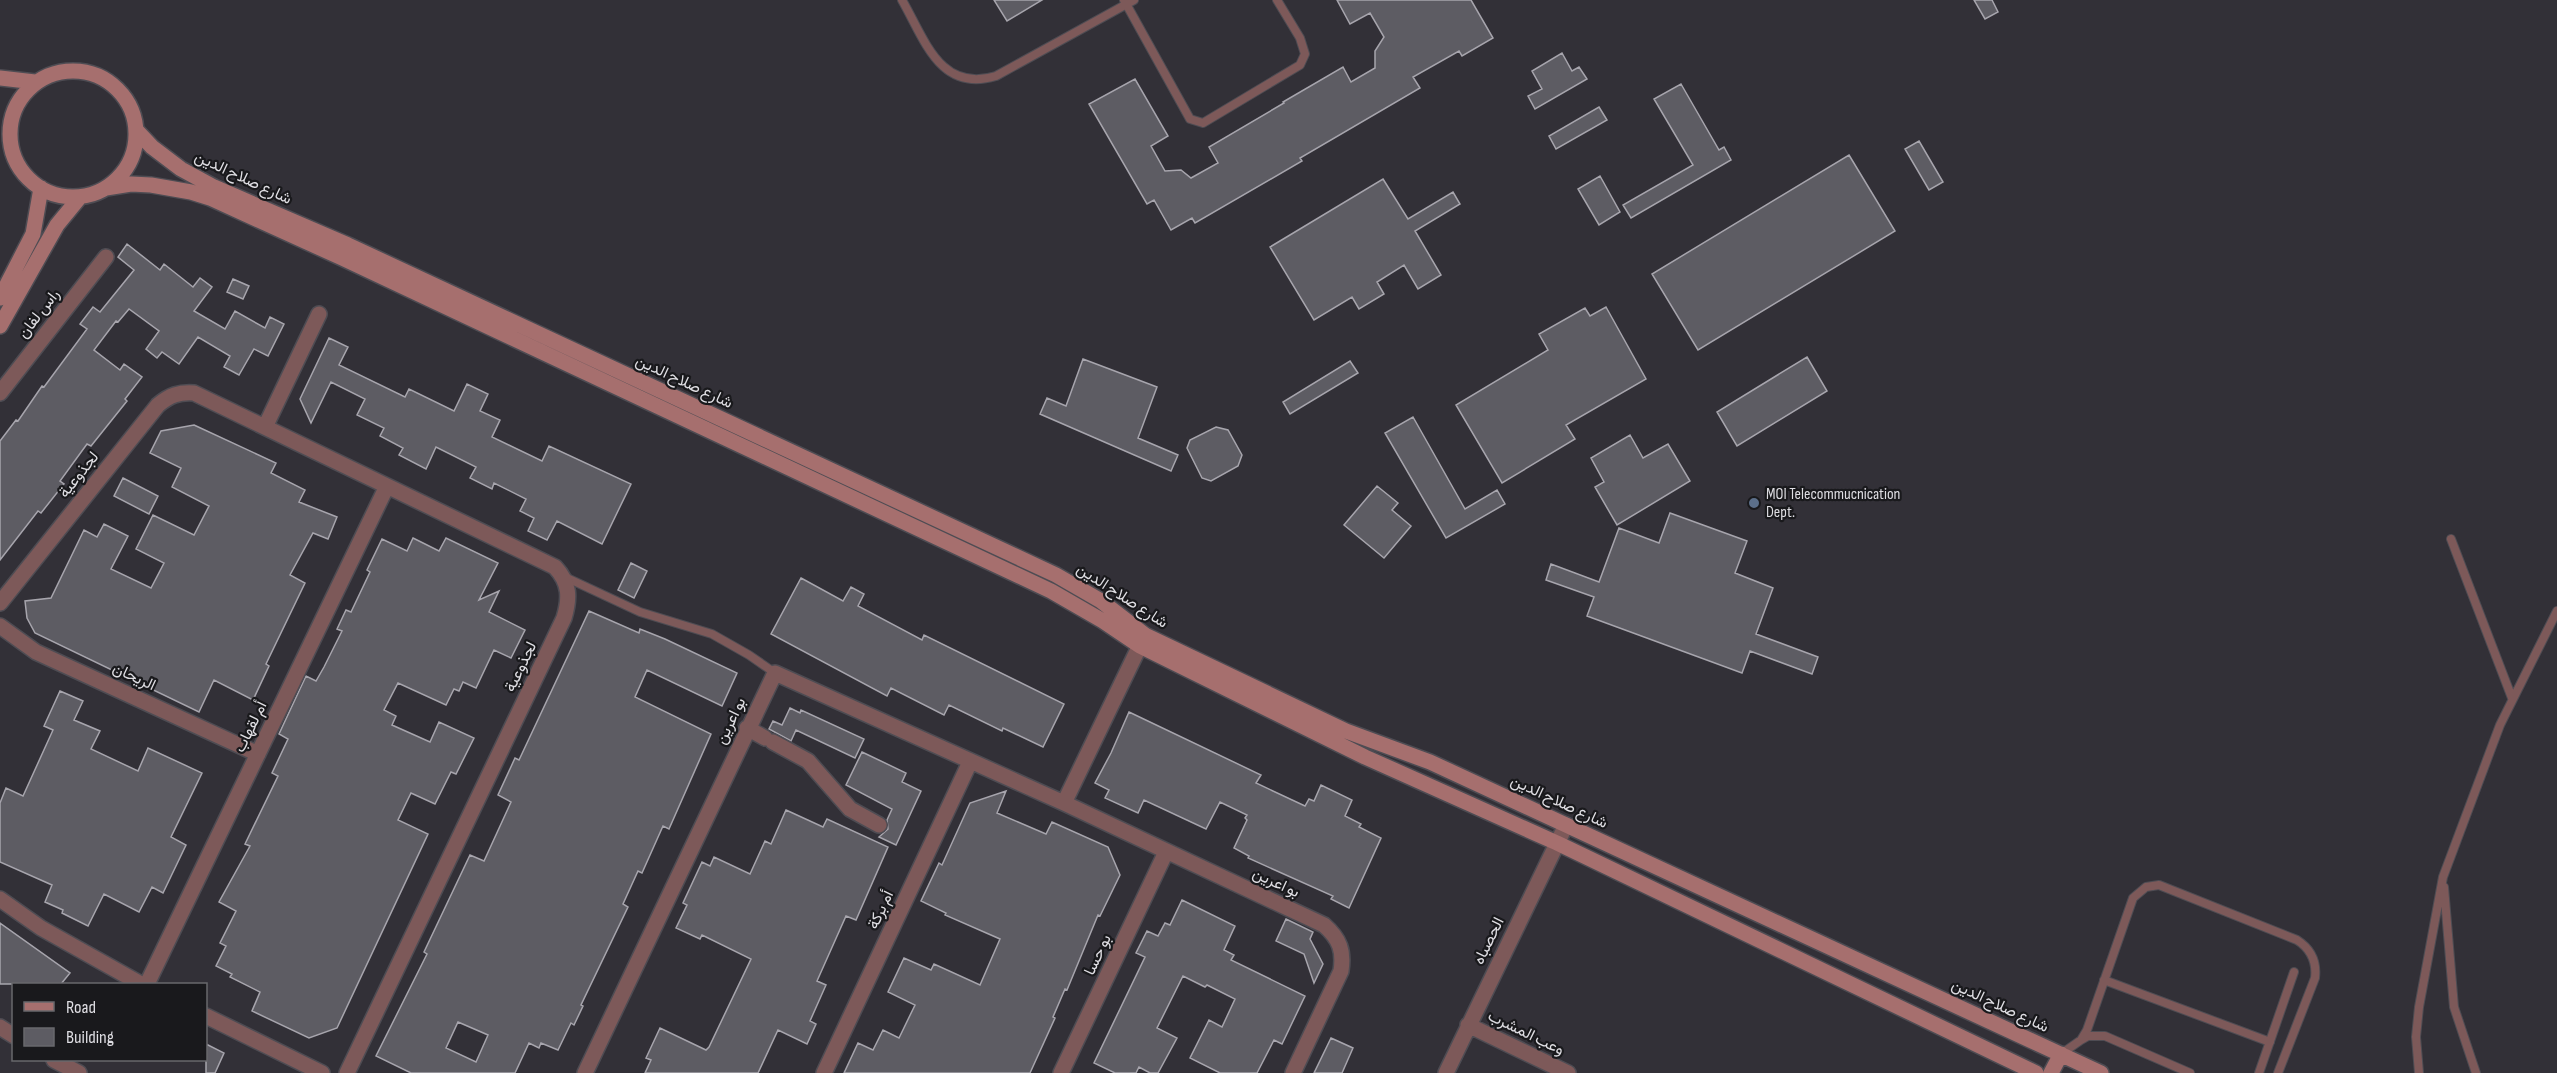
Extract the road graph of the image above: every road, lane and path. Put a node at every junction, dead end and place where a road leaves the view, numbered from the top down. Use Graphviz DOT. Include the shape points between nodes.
graph roads {
  1 [pos="902,0"];
  2 [pos="1277,0"];
  3 [pos="1128,1"];
  4 [pos="0,78"];
  5 [pos="35,82"];
  6 [pos="5,129"];
  7 [pos="136,130"];
  8 [pos="106,188"];
  9 [pos="41,189"];
  10 [pos="80,197"];
  11 [pos="106,257"];
  12 [pos="0,298"];
  13 [pos="319,314"];
  14 [pos="0,326"];
  15 [pos="0,393"];
  16 [pos="265,427"];
  17 [pos="387,486"];
  18 [pos="2451,539"];
  19 [pos="565,577"];
  20 [pos="0,603"];
  21 [pos="2557,611"];
  22 [pos="0,626"];
  23 [pos="1142,641"];
  24 [pos="775,673"];
  25 [pos="2512,698"];
  26 [pos="747,728"];
  27 [pos="258,754"];
  28 [pos="970,762"];
  29 [pos="1064,803"];
  30 [pos="879,825"];
  31 [pos="1566,825"];
  32 [pos="1557,843"];
  33 [pos="1166,852"];
  34 [pos="2443,877"];
  35 [pos="0,899"];
  36 [pos="2294,972"];
  37 [pos="2104,980"];
  38 [pos="139,983"];
  39 [pos="147,983"];
  40 [pos="207,1016"];
  41 [pos="1468,1025"];
  42 [pos="2081,1040"];
  43 [pos="2270,1042"];
  44 [pos="2061,1054"];
  45 [pos="58,1061"];
  46 [pos="79,1073"];
  47 [pos="322,1073"];
  48 [pos="347,1073"];
  49 [pos="585,1073"];
  50 [pos="824,1073"];
  51 [pos="1061,1073"];
  52 [pos="1293,1073"];
  53 [pos="1446,1073"];
  54 [pos="1568,1073"];
  55 [pos="2036,1073"];
  56 [pos="2051,1073"];
  57 [pos="2102,1073"];
  58 [pos="2190,1073"];
  59 [pos="2259,1073"];
  60 [pos="2278,1073"];
  61 [pos="2419,1073"];
  62 [pos="2476,1073"];
  1 -- 3 [label="lane" via="942,66 954,76 982,81"];
  2 -- 3 [label="lane" via="1300,38 1305,54 1300,65 1203,123 1190,119"];
  4 -- 5 [label="street"];
  5 -- 6 [label="street" via="16,104"];
  5 -- 7 [label="street" via="63,70 84,71 104,78 129,105"];
  6 -- 9 [label="street" via="18,165"];
  7 -- 8 [label="street" via="129,163"];
  7 -- 23 [label="street, شارع صلاح الدين" via="166,158 206,182 1056,575 1101,601"];
  8 -- 10 [label="street"];
  8 -- 23 [label="street, شارع صلاح الدين" via="151,185 210,198 1051,591"];
  9 -- 10 [label="street"];
  9 -- 12 [label="street" via="33,234"];
  10 -- 14 [label="street, راس لفان" via="57,225"];
  11 -- 15 [label="street, راس لفان"];
  13 -- 16 [label="street"];
  16 -- 17 [label="street, لجذوعية"];
  16 -- 20 [label="street, لجذوعية" via="195,393 170,395"];
  17 -- 19 [label="street, لجذوعية" via="555,567"];
  17 -- 27 [label="street, أم لقهاب"];
  18 -- 25 [label="lane"];
  19 -- 24 [label="lane" via="640,612 712,634"];
  19 -- 48 [label="street, لجذوعية" via="569,599 564,618"];
  21 -- 25 [label="lane"];
  22 -- 27 [label="street, الريحان" via="36,652"];
  23 -- 29 [label="street"];
  23 -- 31 [label="street, شارع صلاح الدين" via="1346,731 1430,762"];
  23 -- 32 [label="street, شارع صلاح الدين" via="1365,757"];
  24 -- 26 [label="street, بو اعرين"];
  24 -- 28 [label="street, بو اعرين"];
  25 -- 34 [label="lane"];
  26 -- 30 [label="street" via="808,761 846,806"];
  26 -- 49 [label="street, بو اعرين"];
  27 -- 39 [label="street, أم لقهاب"];
  28 -- 29 [label="street, بو اعرين"];
  28 -- 50 [label="street, أم بركة"];
  29 -- 33 [label="street, بو اعرين"];
  31 -- 32 [label="street, الحصباه"];
  31 -- 44 [label="street, شارع صلاح الدين"];
  32 -- 41 [label="street, الحصباه"];
  32 -- 55 [label="street, شارع صلاح الدين"];
  33 -- 51 [label="street, بو حسا"];
  33 -- 52 [label="street, بو اعرين" via="1324,926 1341,945 1341,971"];
  34 -- 61 [label="lane" via="2419,1007"];
  34 -- 62 [label="lane" via="2454,1007"];
  35 -- 38 [label="street" via="41,928"];
  36 -- 43 [label="lane"];
  37 -- 42 [label="lane"];
  37 -- 43 [label="lane"];
  37 -- 60 [label="lane" via="2133,898 2152,885 2296,940 2313,957 2315,978"];
  40 -- 47 [label="street"];
  41 -- 53 [label="street, الحصباه"];
  41 -- 54 [label="street, وعب المشرب"];
  42 -- 44 [label="lane"];
  42 -- 58 [label="lane" via="2105,1036"];
  43 -- 59 [label="lane"];
  44 -- 56 [label="street"];
  44 -- 57 [label="street, شارع صلاح الدين"];
  45 -- 46 [label="street"];
}
